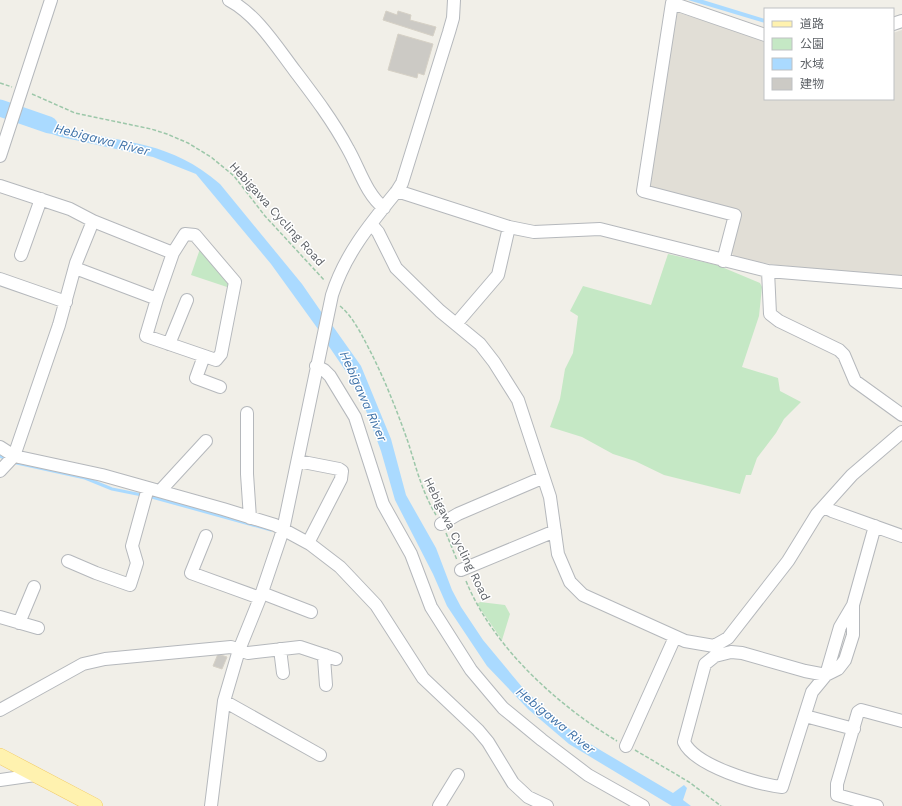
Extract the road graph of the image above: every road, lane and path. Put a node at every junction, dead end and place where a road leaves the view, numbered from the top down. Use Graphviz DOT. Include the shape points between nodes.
graph roads {
  1 [pos="51,0"];
  2 [pos="230,0"];
  3 [pos="454,0"];
  4 [pos="764,35"];
  5 [pos="0,83"];
  6 [pos="21,91"];
  7 [pos="0,156"];
  8 [pos="0,186"];
  9 [pos="398,191"];
  10 [pos="41,199"];
  11 [pos="384,208"];
  12 [pos="93,221"];
  13 [pos="371,224"];
  14 [pos="509,227"];
  15 [pos="173,253"];
  16 [pos="21,255"];
  17 [pos="723,261"];
  18 [pos="75,268"];
  19 [pos="768,271"];
  20 [pos="0,280"];
  21 [pos="902,282"];
  22 [pos="329,285"];
  23 [pos="157,299"];
  24 [pos="187,300"];
  25 [pos="66,302"];
  26 [pos="334,303"];
  27 [pos="456,324"];
  28 [pos="169,344"];
  29 [pos="204,356"];
  30 [pos="316,366"];
  31 [pos="220,387"];
  32 [pos="247,413"];
  33 [pos="902,415"];
  34 [pos="902,432"];
  35 [pos="206,441"];
  36 [pos="0,447"];
  37 [pos="14,456"];
  38 [pos="298,461"];
  39 [pos="0,470"];
  40 [pos="542,478"];
  41 [pos="148,488"];
  42 [pos="160,491"];
  43 [pos="824,507"];
  44 [pos="250,518"];
  45 [pos="441,524"];
  46 [pos="875,526"];
  47 [pos="283,530"];
  48 [pos="555,531"];
  49 [pos="206,536"];
  50 [pos="902,536"];
  51 [pos="308,543"];
  52 [pos="68,561"];
  53 [pos="461,570"];
  54 [pos="34,587"];
  55 [pos="261,595"];
  56 [pos="311,612"];
  57 [pos="0,617"];
  58 [pos="19,623"];
  59 [pos="38,628"];
  60 [pos="675,637"];
  61 [pos="239,650"];
  62 [pos="280,650"];
  63 [pos="282,673"];
  64 [pos="826,675"];
  65 [pos="326,685"];
  66 [pos="224,701"];
  67 [pos="0,710"];
  68 [pos="805,716"];
  69 [pos="902,721"];
  70 [pos="854,729"];
  71 [pos="626,746"];
  72 [pos="0,756"];
  73 [pos="320,756"];
  74 [pos="35,775"];
  75 [pos="458,775"];
  76 [pos="0,780"];
  77 [pos="442,805"];
  78 [pos="95,806"];
  79 [pos="211,806"];
  80 [pos="546,806"];
  81 [pos="643,806"];
  82 [pos="721,806"];
  83 [pos="877,806"];
  1 -- 6 [label="street"];
  2 -- 11 [label="street" via="259,25 319,103 347,147 372,196"];
  3 -- 9 [label="street" via="449,32"];
  4 -- 17 [label="street" via="672,3 643,191 736,215"];
  5 -- 6 [label="path, Hebigawa Cycling Road"];
  6 -- 7 [label="street"];
  6 -- 22 [label="path, Hebigawa Cycling Road" via="75,113 167,134 211,157 234,176 265,216"];
  8 -- 10 [label="street"];
  9 -- 11 [label="street"];
  9 -- 14 [label="street"];
  10 -- 12 [label="street" via="70,209"];
  10 -- 16 [label="street"];
  11 -- 13 [label="street"];
  12 -- 15 [label="street"];
  12 -- 18 [label="street"];
  13 -- 26 [label="street" via="351,251 342,269"];
  13 -- 27 [label="street" via="378,232 396,268"];
  14 -- 17 [label="street" via="534,232 600,229"];
  14 -- 27 [label="street" via="498,275"];
  15 -- 23 [label="street"];
  15 -- 29 [label="street" via="185,234 195,235 235,282 221,354 216,360"];
  17 -- 19 [label="street"];
  18 -- 23 [label="street"];
  18 -- 25 [label="street"];
  19 -- 21 [label="street"];
  19 -- 33 [label="street" via="770,314 779,321 840,350 855,381"];
  20 -- 25 [label="street"];
  23 -- 28 [label="street" via="146,336"];
  24 -- 28 [label="street"];
  25 -- 37 [label="street"];
  26 -- 30 [label="street"];
  26 -- 45 [label="path, Hebigawa Cycling Road" via="347,311 378,366 395,405 418,478"];
  27 -- 40 [label="street" via="480,344 518,400"];
  28 -- 29 [label="street"];
  29 -- 31 [label="street" via="196,378"];
  30 -- 38 [label="street"];
  30 -- 81 [label="street" via="330,376 355,417 383,504 411,554 431,607 471,670 503,708 542,740 588,775"];
  32 -- 44 [label="street"];
  34 -- 43 [label="street" via="852,475"];
  35 -- 42 [label="street"];
  36 -- 37 [label="street"];
  37 -- 39 [label="street"];
  37 -- 41 [label="street"];
  38 -- 47 [label="street"];
  38 -- 51 [label="street" via="342,471 341,479"];
  40 -- 45 [label="street" via="458,514"];
  40 -- 48 [label="street" via="550,497"];
  41 -- 42 [label="street"];
  41 -- 52 [label="street" via="132,546 138,563 130,585"];
  42 -- 44 [label="street"];
  43 -- 46 [label="street"];
  43 -- 60 [label="street" via="788,561 728,638 714,646"];
  44 -- 47 [label="street"];
  45 -- 53 [label="path, Hebigawa Cycling Road"];
  46 -- 50 [label="street"];
  46 -- 64 [label="street" via="853,605 840,627"];
  47 -- 51 [label="street"];
  47 -- 55 [label="street"];
  48 -- 53 [label="street"];
  48 -- 60 [label="street" via="558,554 564,571 576,589 583,595"];
  49 -- 55 [label="street" via="191,572"];
  51 -- 80 [label="street" via="340,567 376,605 423,678 478,730 513,783 528,797"];
  53 -- 71 [label="path, Hebigawa Cycling Road" via="477,604 520,662 551,695 590,725"];
  54 -- 58 [label="street"];
  55 -- 56 [label="street"];
  55 -- 61 [label="street"];
  57 -- 58 [label="street"];
  58 -- 59 [label="street"];
  60 -- 71 [label="street"];
  61 -- 62 [label="street" via="248,653"];
  61 -- 66 [label="street"];
  61 -- 67 [label="street" via="231,647 104,659 83,664"];
  62 -- 63 [label="street"];
  62 -- 65 [label="street" via="300,647 330,657"];
  64 -- 68 [label="street" via="812,692"];
  64 -- 68 [label="street" via="742,652 715,656 704,664 684,742 687,748 716,768 782,787"];
  66 -- 73 [label="street"];
  66 -- 79 [label="street"];
  68 -- 70 [label="street"];
  69 -- 70 [label="street" via="861,710 858,712"];
  70 -- 83 [label="street" via="837,784 837,795"];
  71 -- 82 [label="path, Hebigawa Cycling Road" via="689,782"];
  72 -- 74 [label="main road"];
  74 -- 76 [label="street"];
  74 -- 78 [label="main road"];
  75 -- 77 [label="street"];
}
